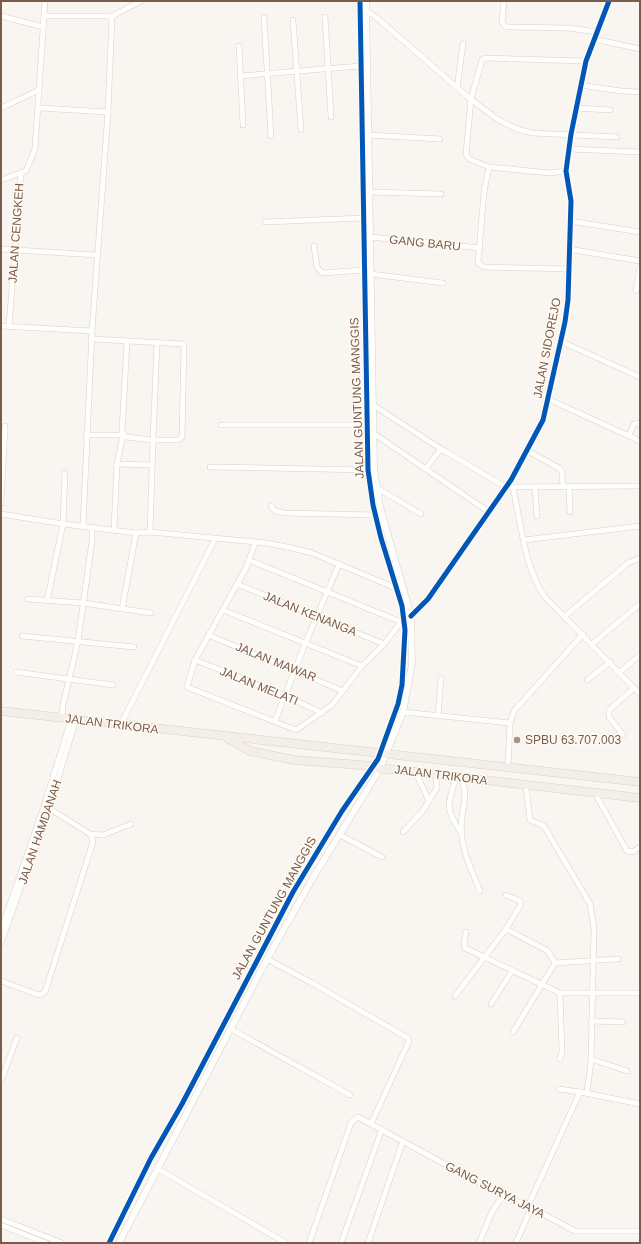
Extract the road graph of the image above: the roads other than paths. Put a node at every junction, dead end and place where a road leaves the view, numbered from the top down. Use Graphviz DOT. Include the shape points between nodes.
graph roads {
  1 [pos="45,1"];
  2 [pos="141,1"];
  3 [pos="360,1"];
  4 [pos="366,1"];
  5 [pos="504,1"];
  6 [pos="609,1"];
  7 [pos="367,11"];
  8 [pos="1,16"];
  9 [pos="44,16"];
  10 [pos="112,16"];
  11 [pos="325,17"];
  12 [pos="264,18"];
  13 [pos="293,20"];
  14 [pos="43,27"];
  15 [pos="597,32"];
  16 [pos="594,39"];
  17 [pos="463,44"];
  18 [pos="239,46"];
  19 [pos="640,48"];
  20 [pos="586,61"];
  21 [pos="360,66"];
  22 [pos="328,69"];
  23 [pos="297,71"];
  24 [pos="268,74"];
  25 [pos="240,76"];
  26 [pos="580,84"];
  27 [pos="458,88"];
  28 [pos="40,90"];
  29 [pos="640,92"];
  30 [pos="471,99"];
  31 [pos="1,108"];
  32 [pos="39,108"];
  33 [pos="576,108"];
  34 [pos="610,110"];
  35 [pos="108,112"];
  36 [pos="330,117"];
  37 [pos="365,124"];
  38 [pos="243,125"];
  39 [pos="301,130"];
  40 [pos="369,134"];
  41 [pos="571,134"];
  42 [pos="271,136"];
  43 [pos="617,137"];
  44 [pos="440,139"];
  45 [pos="569,149"];
  46 [pos="640,152"];
  47 [pos="489,167"];
  48 [pos="566,171"];
  49 [pos="21,173"];
  50 [pos="1,180"];
  51 [pos="370,192"];
  52 [pos="441,194"];
  53 [pos="363,218"];
  54 [pos="570,221"];
  55 [pos="265,222"];
  56 [pos="640,232"];
  57 [pos="370,237"];
  58 [pos="314,246"];
  59 [pos="480,248"];
  60 [pos="1,249"];
  61 [pos="15,250"];
  62 [pos="568,250"];
  63 [pos="96,255"];
  64 [pos="640,261"];
  65 [pos="640,267"];
  66 [pos="567,269"];
  67 [pos="364,270"];
  68 [pos="371,274"];
  69 [pos="443,283"];
  70 [pos="636,291"];
  71 [pos="1,326"];
  72 [pos="9,326"];
  73 [pos="92,331"];
  74 [pos="365,335"];
  75 [pos="372,336"];
  76 [pos="92,339"];
  77 [pos="127,340"];
  78 [pos="560,341"];
  79 [pos="157,343"];
  80 [pos="640,378"];
  81 [pos="548,399"];
  82 [pos="373,406"];
  83 [pos="640,423"];
  84 [pos="221,425"];
  85 [pos="366,425"];
  86 [pos="5,426"];
  87 [pos="373,433"];
  88 [pos="86,435"];
  89 [pos="123,435"];
  90 [pos="629,436"];
  91 [pos="153,440"];
  92 [pos="640,441"];
  93 [pos="441,449"];
  94 [pos="526,450"];
  95 [pos="117,464"];
  96 [pos="152,465"];
  97 [pos="210,467"];
  98 [pos="426,468"];
  99 [pos="368,470"];
  100 [pos="65,473"];
  101 [pos="640,486"];
  102 [pos="506,487"];
  103 [pos="534,487"];
  104 [pos="566,487"];
  105 [pos="377,488"];
  106 [pos="514,488"];
  107 [pos="1,503"];
  108 [pos="271,506"];
  109 [pos="490,512"];
  110 [pos="570,512"];
  111 [pos="1,514"];
  112 [pos="421,514"];
  113 [pos="376,516"];
  114 [pos="537,516"];
  115 [pos="63,524"];
  116 [pos="83,526"];
  117 [pos="640,526"];
  118 [pos="92,527"];
  119 [pos="114,530"];
  120 [pos="150,532"];
  121 [pos="136,533"];
  122 [pos="215,539"];
  123 [pos="524,540"];
  124 [pos="255,543"];
  125 [pos="640,558"];
  126 [pos="249,560"];
  127 [pos="338,564"];
  128 [pos="237,584"];
  129 [pos="396,588"];
  130 [pos="403,590"];
  131 [pos="328,591"];
  132 [pos="28,599"];
  133 [pos="48,601"];
  134 [pos="83,603"];
  135 [pos="640,604"];
  136 [pos="122,609"];
  137 [pos="222,610"];
  138 [pos="151,613"];
  139 [pos="410,616"];
  140 [pos="316,617"];
  141 [pos="564,617"];
  142 [pos="403,622"];
  143 [pos="583,634"];
  144 [pos="208,635"];
  145 [pos="22,636"];
  146 [pos="78,641"];
  147 [pos="305,644"];
  148 [pos="384,644"];
  149 [pos="592,644"];
  150 [pos="134,647"];
  151 [pos="640,656"];
  152 [pos="195,660"];
  153 [pos="610,662"];
  154 [pos="362,666"];
  155 [pos="296,670"];
  156 [pos="16,672"];
  157 [pos="620,672"];
  158 [pos="69,678"];
  159 [pos="441,679"];
  160 [pos="587,680"];
  161 [pos="113,685"];
  162 [pos="634,688"];
  163 [pos="343,691"];
  164 [pos="640,694"];
  165 [pos="284,695"];
  166 [pos="1,711"];
  167 [pos="403,712"];
  168 [pos="322,713"];
  169 [pos="438,715"];
  170 [pos="62,718"];
  171 [pos="73,720"];
  172 [pos="275,721"];
  173 [pos="510,723"];
  174 [pos="121,724"];
  175 [pos="223,735"];
  176 [pos="623,735"];
  177 [pos="252,739"];
  178 [pos="250,751"];
  179 [pos="379,753"];
  180 [pos="388,753"];
  181 [pos="508,767"];
  182 [pos="377,768"];
  183 [pos="416,773"];
  184 [pos="436,775"];
  185 [pos="458,777"];
  186 [pos="640,782"];
  187 [pos="526,786"];
  188 [pos="595,793"];
  189 [pos="640,798"];
  190 [pos="429,801"];
  191 [pos="47,807"];
  192 [pos="131,824"];
  193 [pos="403,832"];
  194 [pos="90,834"];
  195 [pos="340,835"];
  196 [pos="462,835"];
  197 [pos="640,847"];
  198 [pos="382,857"];
  199 [pos="480,891"];
  200 [pos="506,895"];
  201 [pos="506,929"];
  202 [pos="1,930"];
  203 [pos="466,932"];
  204 [pos="1,943"];
  205 [pos="484,957"];
  206 [pos="267,959"];
  207 [pos="618,959"];
  208 [pos="593,960"];
  209 [pos="555,963"];
  210 [pos="512,971"];
  211 [pos="1,981"];
  212 [pos="541,985"];
  213 [pos="560,993"];
  214 [pos="640,993"];
  215 [pos="592,994"];
  216 [pos="455,996"];
  217 [pos="490,1004"];
  218 [pos="591,1021"];
  219 [pos="623,1022"];
  220 [pos="231,1029"];
  221 [pos="513,1032"];
  222 [pos="17,1038"];
  223 [pos="560,1059"];
  224 [pos="591,1060"];
  225 [pos="627,1071"];
  226 [pos="2,1078"];
  227 [pos="559,1089"];
  228 [pos="580,1092"];
  229 [pos="587,1092"];
  230 [pos="350,1095"];
  231 [pos="182,1104"];
  232 [pos="640,1104"];
  233 [pos="190,1108"];
  234 [pos="371,1124"];
  235 [pos="382,1129"];
  236 [pos="403,1141"];
  237 [pos="158,1169"];
  238 [pos="504,1194"];
  239 [pos="530,1206"];
  240 [pos="1,1218"];
  241 [pos="1,1225"];
  242 [pos="640,1231"];
  243 [pos="518,1242"];
  244 [pos="46,1243"];
  245 [pos="62,1243"];
  246 [pos="109,1243"];
  247 [pos="119,1243"];
  248 [pos="286,1243"];
  249 [pos="309,1243"];
  250 [pos="341,1243"];
  251 [pos="368,1243"];
  252 [pos="479,1243"];
  1 -- 9 [label="street, JALAN CENGKEH"];
  2 -- 10 [label="street"];
  3 -- 21 [label="street, JALAN GUNTUNG MANGGIS"];
  4 -- 7 [label="street, JALAN GUNTUNG MANGGIS"];
  5 -- 15 [label="street" via="502,22 506,26 569,28"];
  6 -- 15 [label="street, JALAN SIDOREJO"];
  7 -- 27 [label="street"];
  7 -- 37 [label="street, JALAN GUNTUNG MANGGIS"];
  8 -- 14 [label="street"];
  9 -- 10 [label="street"];
  9 -- 14 [label="street, JALAN CENGKEH"];
  10 -- 35 [label="street"];
  11 -- 22 [label="street"];
  12 -- 24 [label="street"];
  13 -- 23 [label="street"];
  14 -- 28 [label="street, JALAN CENGKEH"];
  15 -- 16 [label="street, JALAN SIDOREJO"];
  16 -- 19 [label="street"];
  16 -- 20 [label="street, JALAN SIDOREJO"];
  17 -- 27 [label="street"];
  18 -- 25 [label="street"];
  20 -- 26 [label="street, JALAN SIDOREJO"];
  20 -- 30 [label="street" via="485,58 482,60"];
  21 -- 22 [label="street"];
  21 -- 37 [label="street, JALAN GUNTUNG MANGGIS"];
  22 -- 23 [label="street"];
  22 -- 36 [label="street"];
  23 -- 24 [label="street"];
  23 -- 39 [label="street"];
  24 -- 25 [label="street"];
  24 -- 42 [label="street"];
  25 -- 38 [label="street"];
  26 -- 29 [label="street" via="621,92"];
  26 -- 33 [label="street, JALAN SIDOREJO"];
  27 -- 30 [label="street"];
  28 -- 31 [label="street"];
  28 -- 32 [label="street, JALAN CENGKEH"];
  30 -- 41 [label="street" via="497,119 525,131"];
  30 -- 47 [label="street" via="467,158"];
  32 -- 35 [label="street"];
  32 -- 49 [label="street, JALAN CENGKEH" via="35,149 28,167"];
  33 -- 34 [label="street"];
  33 -- 41 [label="street, JALAN SIDOREJO"];
  35 -- 63 [label="street"];
  37 -- 40 [label="street, JALAN GUNTUNG MANGGIS"];
  37 -- 53 [label="street, JALAN GUNTUNG MANGGIS"];
  40 -- 44 [label="street"];
  40 -- 51 [label="street, JALAN GUNTUNG MANGGIS"];
  41 -- 43 [label="street"];
  41 -- 45 [label="street, JALAN SIDOREJO"];
  45 -- 46 [label="street"];
  45 -- 48 [label="street, JALAN SIDOREJO"];
  47 -- 48 [label="street" via="550,173"];
  47 -- 59 [label="street" via="484,192"];
  48 -- 54 [label="street, JALAN SIDOREJO" via="571,201"];
  49 -- 50 [label="street"];
  49 -- 61 [label="street, JALAN CENGKEH"];
  51 -- 52 [label="street"];
  51 -- 57 [label="street, JALAN GUNTUNG MANGGIS"];
  53 -- 55 [label="street"];
  53 -- 67 [label="street, JALAN GUNTUNG MANGGIS"];
  54 -- 56 [label="street"];
  54 -- 62 [label="street, JALAN SIDOREJO"];
  57 -- 59 [label="street, GANG BARU"];
  57 -- 68 [label="street, JALAN GUNTUNG MANGGIS"];
  58 -- 67 [label="street" via="317,267 322,273"];
  59 -- 66 [label="street" via="478,263 484,267"];
  60 -- 61 [label="street"];
  61 -- 63 [label="street"];
  61 -- 72 [label="street, JALAN CENGKEH"];
  62 -- 64 [label="street"];
  62 -- 66 [label="street, JALAN SIDOREJO"];
  63 -- 73 [label="street"];
  65 -- 70 [label="street"];
  66 -- 78 [label="street, JALAN SIDOREJO" via="568,300"];
  67 -- 74 [label="street, JALAN GUNTUNG MANGGIS"];
  68 -- 69 [label="street"];
  68 -- 75 [label="street, JALAN GUNTUNG MANGGIS"];
  71 -- 72 [label="street"];
  72 -- 73 [label="street"];
  73 -- 76 [label="street"];
  74 -- 75 [label="street"];
  74 -- 85 [label="street, JALAN GUNTUNG MANGGIS"];
  75 -- 82 [label="street, JALAN GUNTUNG MANGGIS"];
  76 -- 77 [label="street"];
  76 -- 88 [label="street"];
  77 -- 79 [label="street"];
  77 -- 89 [label="street"];
  78 -- 80 [label="street"];
  78 -- 81 [label="street, JALAN SIDOREJO"];
  79 -- 91 [label="street"];
  79 -- 91 [label="street" via="183,344 185,347 182,437 178,440"];
  81 -- 90 [label="street"];
  81 -- 94 [label="street, JALAN SIDOREJO" via="542,420"];
  82 -- 87 [label="street, JALAN GUNTUNG MANGGIS"];
  82 -- 93 [label="street"];
  83 -- 90 [label="street" via="634,424"];
  84 -- 85 [label="street"];
  85 -- 99 [label="street, JALAN GUNTUNG MANGGIS"];
  86 -- 107 [label="street"];
  87 -- 98 [label="street"];
  87 -- 105 [label="street, JALAN GUNTUNG MANGGIS"];
  88 -- 89 [label="street"];
  88 -- 116 [label="street"];
  89 -- 91 [label="street"];
  89 -- 95 [label="street"];
  90 -- 92 [label="street"];
  91 -- 96 [label="street"];
  93 -- 98 [label="street"];
  93 -- 102 [label="street"];
  94 -- 102 [label="street, JALAN SIDOREJO"];
  94 -- 104 [label="street" via="559,468"];
  95 -- 96 [label="street"];
  95 -- 119 [label="street"];
  96 -- 120 [label="street"];
  97 -- 99 [label="street"];
  98 -- 109 [label="street"];
  99 -- 113 [label="street, JALAN GUNTUNG MANGGIS"];
  100 -- 115 [label="street"];
  101 -- 104 [label="street"];
  102 -- 106 [label="street"];
  102 -- 109 [label="street, JALAN SIDOREJO"];
  103 -- 104 [label="street"];
  103 -- 106 [label="street"];
  103 -- 114 [label="street"];
  104 -- 110 [label="street"];
  105 -- 112 [label="street"];
  105 -- 130 [label="street, JALAN GUNTUNG MANGGIS"];
  106 -- 123 [label="street"];
  108 -- 113 [label="street" via="275,511 284,513"];
  109 -- 139 [label="street, JALAN SIDOREJO" via="428,599"];
  111 -- 115 [label="street"];
  113 -- 129 [label="street, JALAN GUNTUNG MANGGIS"];
  115 -- 116 [label="street"];
  115 -- 133 [label="street"];
  116 -- 118 [label="street"];
  117 -- 123 [label="street"];
  118 -- 119 [label="street"];
  118 -- 134 [label="street"];
  119 -- 121 [label="street"];
  120 -- 121 [label="street"];
  120 -- 122 [label="street"];
  121 -- 136 [label="street"];
  122 -- 124 [label="street"];
  122 -- 174 [label="street"];
  123 -- 141 [label="street" via="539,588"];
  124 -- 126 [label="street"];
  124 -- 127 [label="street" via="299,550"];
  125 -- 141 [label="street" via="628,563"];
  126 -- 128 [label="street"];
  126 -- 131 [label="street"];
  127 -- 129 [label="street"];
  127 -- 131 [label="street"];
  128 -- 137 [label="street"];
  128 -- 140 [label="street, JALAN KENANGA"];
  129 -- 130 [label="street"];
  129 -- 142 [label="street, JALAN GUNTUNG MANGGIS"];
  130 -- 139 [label="street, JALAN GUNTUNG MANGGIS"];
  131 -- 140 [label="street"];
  131 -- 142 [label="street"];
  132 -- 133 [label="street"];
  133 -- 134 [label="street"];
  134 -- 136 [label="street"];
  134 -- 146 [label="street"];
  135 -- 149 [label="street"];
  136 -- 138 [label="street"];
  137 -- 144 [label="street"];
  137 -- 147 [label="street"];
  139 -- 167 [label="street, JALAN GUNTUNG MANGGIS" via="412,664"];
  140 -- 147 [label="street"];
  140 -- 148 [label="street, JALAN KENANGA"];
  141 -- 143 [label="street"];
  142 -- 148 [label="street"];
  142 -- 179 [label="street, JALAN GUNTUNG MANGGIS" via="405,658 402,685 396,709"];
  143 -- 149 [label="street"];
  143 -- 173 [label="street" via="514,711"];
  144 -- 152 [label="street"];
  144 -- 155 [label="street, JALAN MAWAR"];
  145 -- 146 [label="street"];
  146 -- 150 [label="street"];
  146 -- 158 [label="street"];
  147 -- 154 [label="street"];
  147 -- 155 [label="street"];
  148 -- 154 [label="street"];
  149 -- 153 [label="street"];
  151 -- 157 [label="street"];
  152 -- 165 [label="street, JALAN MELATI"];
  152 -- 172 [label="street" via="188,687"];
  153 -- 157 [label="street"];
  153 -- 160 [label="street"];
  154 -- 163 [label="street"];
  155 -- 163 [label="street, JALAN MAWAR"];
  155 -- 165 [label="street"];
  156 -- 158 [label="street"];
  157 -- 162 [label="street"];
  158 -- 161 [label="street"];
  158 -- 170 [label="street"];
  159 -- 169 [label="street"];
  162 -- 164 [label="street"];
  162 -- 176 [label="street" via="609,710 609,717"];
  163 -- 168 [label="street"];
  165 -- 168 [label="street, JALAN MELATI"];
  165 -- 172 [label="street"];
  166 -- 170 [label="main road, JALAN TRIKORA"];
  167 -- 169 [label="street"];
  167 -- 180 [label="street, JALAN GUNTUNG MANGGIS"];
  168 -- 172 [label="street" via="294,730"];
  169 -- 173 [label="street"];
  170 -- 171 [label="main road, JALAN TRIKORA"];
  171 -- 174 [label="main road, JALAN TRIKORA"];
  171 -- 191 [label="street, JALAN HAMDANAH"];
  173 -- 181 [label="street"];
  174 -- 175 [label="main road, JALAN TRIKORA"];
  175 -- 177 [label="main road, JALAN TRIKORA"];
  175 -- 178 [label="main road, JALAN TRIKORA"];
  177 -- 178 [label="main road" via="249,743"];
  177 -- 179 [label="main road, JALAN TRIKORA"];
  178 -- 182 [label="main road, JALAN TRIKORA" via="294,760"];
  179 -- 180 [label="main road, JALAN TRIKORA"];
  179 -- 182 [label="street, JALAN GUNTUNG MANGGIS"];
  180 -- 181 [label="main road, JALAN TRIKORA"];
  180 -- 182 [label="street, JALAN GUNTUNG MANGGIS"];
  181 -- 186 [label="main road, JALAN TRIKORA"];
  182 -- 183 [label="main road, JALAN TRIKORA"];
  182 -- 195 [label="street, JALAN GUNTUNG MANGGIS"];
  182 -- 231 [label="street, JALAN GUNTUNG MANGGIS" via="303,873"];
  183 -- 184 [label="main road, JALAN TRIKORA"];
  183 -- 190 [label="street"];
  184 -- 185 [label="main road, JALAN TRIKORA"];
  184 -- 190 [label="street" via="437,788"];
  185 -- 187 [label="main road, JALAN TRIKORA"];
  185 -- 196 [label="street" via="465,787"];
  185 -- 196 [label="street" via="448,802 448,809"];
  187 -- 188 [label="main road, JALAN TRIKORA"];
  187 -- 208 [label="street" via="530,820 544,826 590,904 594,928"];
  188 -- 189 [label="main road, JALAN TRIKORA"];
  188 -- 197 [label="street" via="627,851 633,852"];
  190 -- 193 [label="street"];
  191 -- 194 [label="street"];
  191 -- 202 [label="street, JALAN HAMDANAH"];
  191 -- 204 [label="street, JALAN HAMDANAH"];
  192 -- 194 [label="street" via="103,835"];
  194 -- 211 [label="street" via="93,842 45,992 39,995"];
  195 -- 198 [label="street"];
  195 -- 206 [label="street, JALAN GUNTUNG MANGGIS"];
  196 -- 199 [label="street" via="463,851"];
  200 -- 201 [label="street" via="520,901 521,904"];
  201 -- 205 [label="street"];
  201 -- 209 [label="street" via="548,951"];
  203 -- 205 [label="street" via="465,948"];
  205 -- 210 [label="street"];
  205 -- 216 [label="street"];
  206 -- 220 [label="street, JALAN GUNTUNG MANGGIS"];
  206 -- 234 [label="street" via="408,1038 409,1041"];
  207 -- 208 [label="street"];
  208 -- 209 [label="street"];
  208 -- 215 [label="street"];
  209 -- 212 [label="street"];
  210 -- 212 [label="street"];
  210 -- 217 [label="street"];
  212 -- 213 [label="street"];
  212 -- 221 [label="street"];
  213 -- 215 [label="street"];
  213 -- 223 [label="street"];
  214 -- 215 [label="street"];
  215 -- 218 [label="street"];
  218 -- 219 [label="street"];
  218 -- 224 [label="street"];
  220 -- 230 [label="street"];
  220 -- 233 [label="street, JALAN GUNTUNG MANGGIS"];
  222 -- 226 [label="street"];
  224 -- 225 [label="street"];
  224 -- 229 [label="street"];
  227 -- 228 [label="street"];
  228 -- 229 [label="street"];
  228 -- 239 [label="street"];
  229 -- 232 [label="street"];
  231 -- 233 [label="street"];
  231 -- 246 [label="street, JALAN GUNTUNG MANGGIS" via="150,1158"];
  233 -- 237 [label="street, JALAN GUNTUNG MANGGIS"];
  234 -- 235 [label="street, GANG SURYA JAYA"];
  234 -- 249 [label="street, GANG SURYA JAYA" via="358,1117 351,1123"];
  235 -- 236 [label="street, GANG SURYA JAYA"];
  235 -- 250 [label="street"];
  236 -- 238 [label="street, GANG SURYA JAYA"];
  236 -- 251 [label="street"];
  237 -- 247 [label="street, JALAN GUNTUNG MANGGIS"];
  237 -- 248 [label="street"];
  238 -- 239 [label="street, GANG SURYA JAYA"];
  238 -- 252 [label="street" via="492,1212"];
  239 -- 242 [label="street, GANG SURYA JAYA" via="575,1230"];
  239 -- 243 [label="street"];
  240 -- 245 [label="street"];
  241 -- 244 [label="street"];
}
